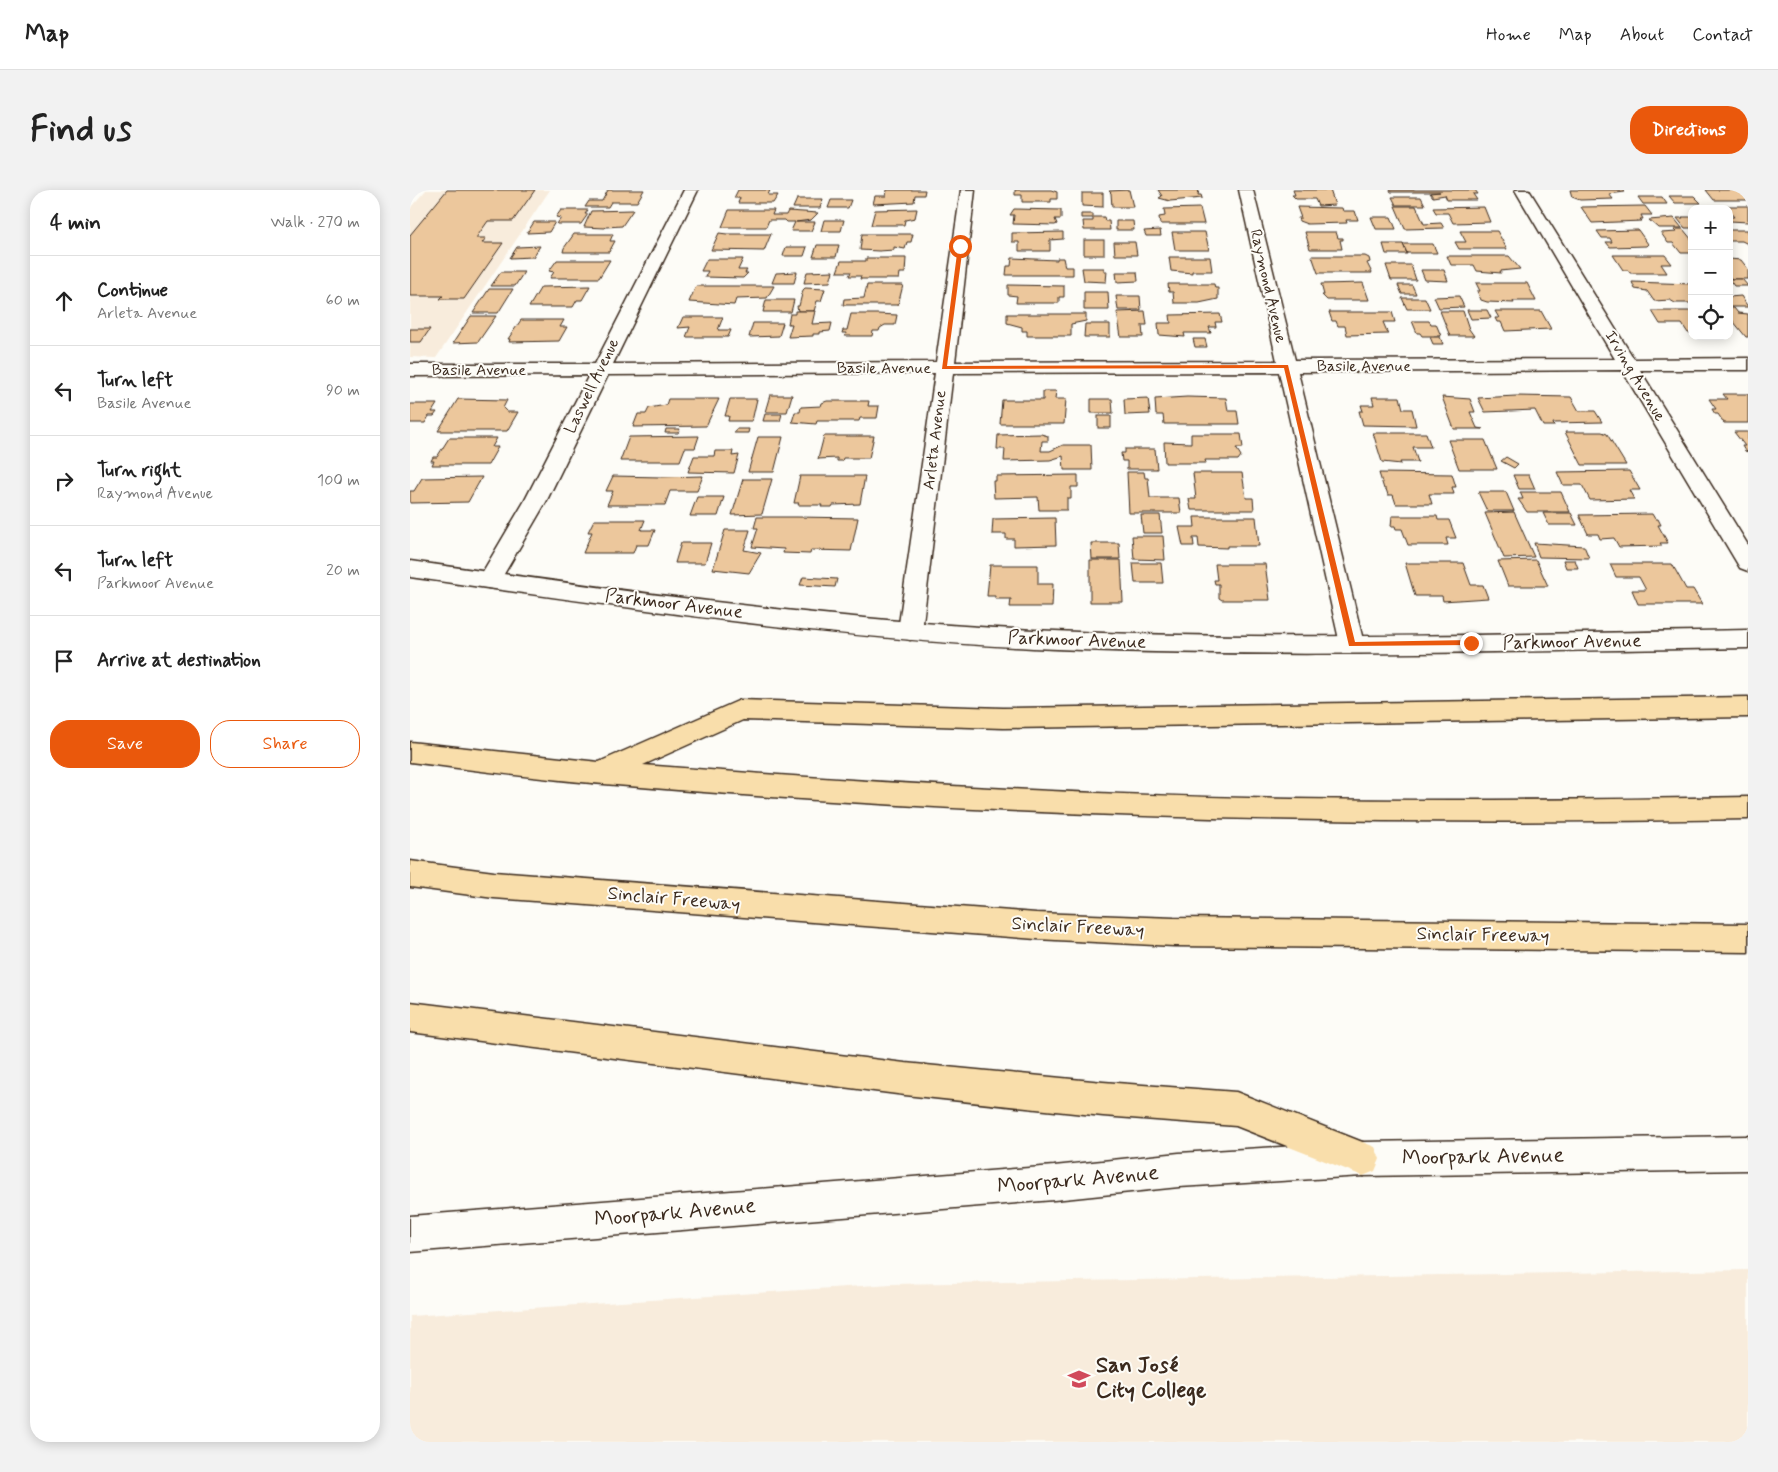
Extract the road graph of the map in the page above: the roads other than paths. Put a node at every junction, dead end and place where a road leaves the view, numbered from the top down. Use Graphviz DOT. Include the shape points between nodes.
graph roads {
  1 [pos="691,190"];
  2 [pos="968,190"];
  3 [pos="1246,190"];
  4 [pos="1522,190"];
  5 [pos="1748,364"];
  6 [pos="1628,365"];
  7 [pos="1286,366"];
  8 [pos="944,368"];
  9 [pos="600,369"];
  10 [pos="410,370"];
  11 [pos="1748,563"];
  12 [pos="410,569"];
  13 [pos="489,580"];
  14 [pos="910,631"];
  15 [pos="1748,639"];
  16 [pos="1352,644"];
  17 [pos="1748,707"];
  18 [pos="410,752"];
  19 [pos="600,774"];
  20 [pos="1748,808"];
  21 [pos="410,874"];
  22 [pos="1748,938"];
  23 [pos="410,1018"];
  24 [pos="1748,1153"];
  25 [pos="1364,1159"];
  26 [pos="410,1234"];
  1 -- 9 [label="street, Laswell Avenue"];
  2 -- 8 [label="street, Arleta Avenue"];
  3 -- 7 [label="street, Raymond Avenue"];
  4 -- 6 [label="street, Irving Avenue"];
  5 -- 6 [label="street, Basile Avenue"];
  6 -- 7 [label="street, Basile Avenue"];
  6 -- 11 [label="street, Irving Avenue"];
  7 -- 8 [label="street, Basile Avenue"];
  7 -- 16 [label="street, Raymond Avenue"];
  8 -- 9 [label="street, Basile Avenue"];
  8 -- 14 [label="street, Arleta Avenue"];
  9 -- 10 [label="street, Basile Avenue"];
  9 -- 13 [label="street, Laswell Avenue" via="535,502"];
  12 -- 13 [label="street, Parkmoor Avenue"];
  13 -- 14 [label="street, Parkmoor Avenue" via="787,619"];
  14 -- 16 [label="street, Parkmoor Avenue" via="1201,645"];
  15 -- 16 [label="street, Parkmoor Avenue"];
  17 -- 19 [label="highway" via="1004,718 740,710"];
  18 -- 19 [label="highway"];
  19 -- 20 [label="highway" via="802,788 1290,810 1544,812"];
  21 -- 22 [label="highway, Sinclair Freeway" via="494,885 1036,926 1174,932"];
  23 -- 25 [label="highway" via="905,1080 1103,1100 1236,1109"];
  24 -- 25 [label="street, Moorpark Avenue"];
  25 -- 26 [label="street, Moorpark Avenue" via="1179,1170 1044,1184"];
}
